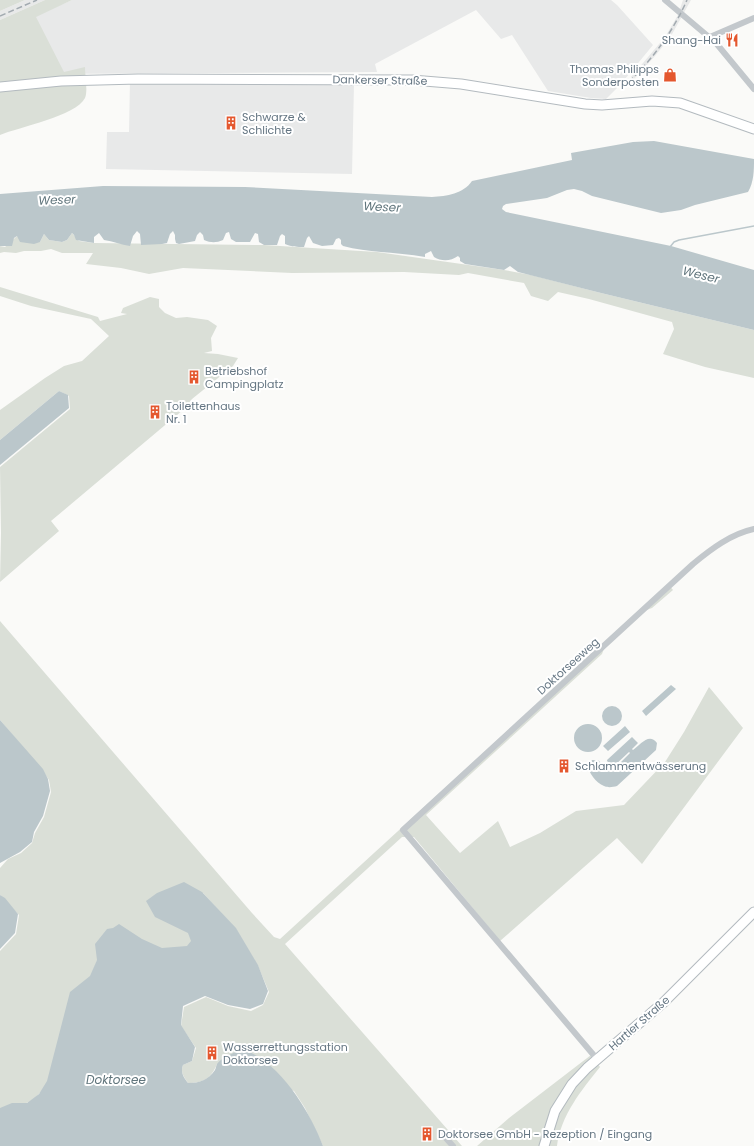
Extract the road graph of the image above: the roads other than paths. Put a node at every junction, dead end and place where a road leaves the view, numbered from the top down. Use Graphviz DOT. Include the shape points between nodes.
graph roads {
  1 [pos="665,0"];
  2 [pos="754,18"];
  3 [pos="710,37"];
  4 [pos="0,87"];
  5 [pos="754,89"];
  6 [pos="754,128"];
  7 [pos="754,529"];
  8 [pos="754,912"];
  9 [pos="597,1059"];
  10 [pos="443,1136"];
  11 [pos="453,1146"];
  12 [pos="544,1146"];
  1 -- 3 [label="street"];
  2 -- 3 [label="street"];
  3 -- 5 [label="street"];
  4 -- 6 [label="main road, Dankerser Straße" via="138,78 420,80 585,104 652,101 680,103"];
  7 -- 9 [label="street, Doktorseeweg" via="744,531 718,545 693,564 403,830"];
  8 -- 9 [label="main road, Hartler Straße" via="664,1002"];
  9 -- 12 [label="main road, Hartler Straße" via="564,1095 553,1116"];
  10 -- 11 [label="street"];
}
